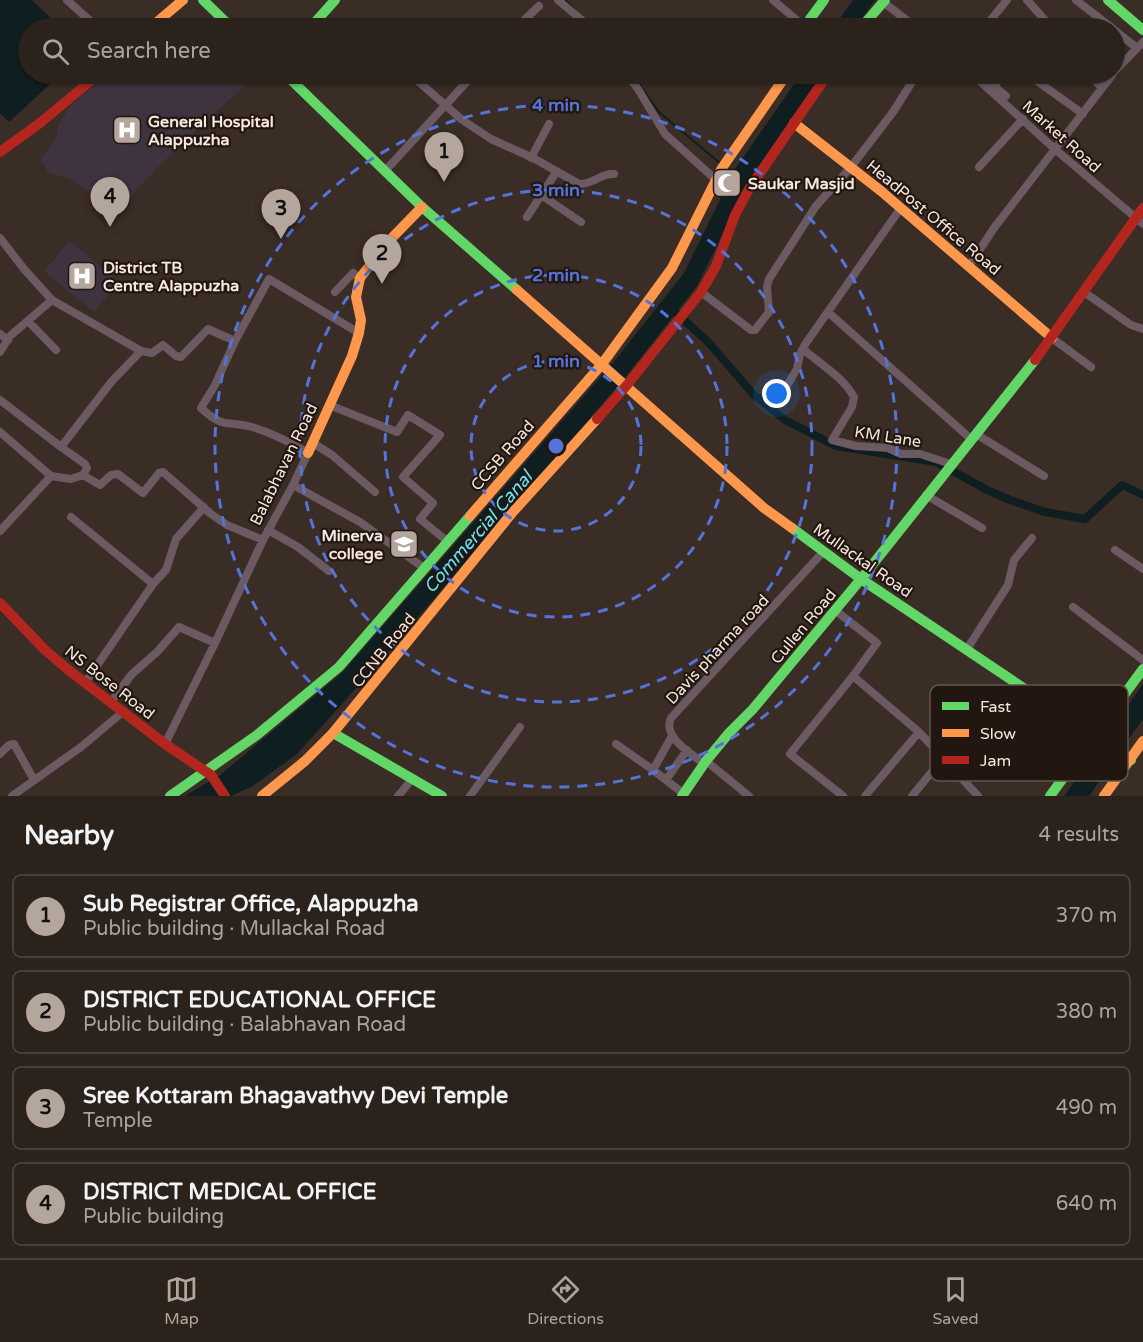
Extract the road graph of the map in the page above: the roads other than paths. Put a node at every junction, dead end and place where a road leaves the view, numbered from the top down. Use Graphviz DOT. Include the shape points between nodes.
graph roads {
  1 [pos="67,0"];
  2 [pos="183,0"];
  3 [pos="203,0"];
  4 [pos="558,0"];
  5 [pos="772,0"];
  6 [pos="824,0"];
  7 [pos="1007,0"];
  8 [pos="1027,0"];
  9 [pos="1076,0"];
  10 [pos="1108,0"];
  11 [pos="334,1"];
  12 [pos="884,1"];
  13 [pos="1122,4"];
  14 [pos="539,6"];
  15 [pos="87,18"];
  16 [pos="162,18"];
  17 [pos="222,18"];
  18 [pos="319,18"];
  19 [pos="526,18"];
  20 [pos="579,18"];
  21 [pos="794,18"];
  22 [pos="811,18"];
  23 [pos="870,18"];
  24 [pos="905,18"];
  25 [pos="992,18"];
  26 [pos="1043,18"];
  27 [pos="1099,18"];
  28 [pos="1143,30"];
  29 [pos="1125,36"];
  30 [pos="1140,45"];
  31 [pos="1125,61"];
  32 [pos="87,84"];
  33 [pos="295,84"];
  34 [pos="421,84"];
  35 [pos="465,84"];
  36 [pos="634,84"];
  37 [pos="780,84"];
  38 [pos="821,84"];
  39 [pos="911,84"];
  40 [pos="983,84"];
  41 [pos="996,84"];
  42 [pos="1041,84"];
  43 [pos="1098,84"];
  44 [pos="1105,84"];
  45 [pos="1102,88"];
  46 [pos="1006,96"];
  47 [pos="446,106"];
  48 [pos="1083,114"];
  49 [pos="1023,120"];
  50 [pos="794,123"];
  51 [pos="549,124"];
  52 [pos="1056,150"];
  53 [pos="0,152"];
  54 [pos="531,158"];
  55 [pos="851,167"];
  56 [pos="979,167"];
  57 [pos="385,171"];
  58 [pos="557,171"];
  59 [pos="614,174"];
  60 [pos="716,179"];
  61 [pos="541,195"];
  62 [pos="422,207"];
  63 [pos="1143,208"];
  64 [pos="900,209"];
  65 [pos="527,217"];
  66 [pos="1139,221"];
  67 [pos="581,222"];
  68 [pos="0,238"];
  69 [pos="969,266"];
  70 [pos="360,278"];
  71 [pos="335,292"];
  72 [pos="701,292"];
  73 [pos="1084,292"];
  74 [pos="52,300"];
  75 [pos="829,313"];
  76 [pos="28,321"];
  77 [pos="1143,329"];
  78 [pos="359,333"];
  79 [pos="0,334"];
  80 [pos="1052,338"];
  81 [pos="8,340"];
  82 [pos="235,341"];
  83 [pos="803,349"];
  84 [pos="56,350"];
  85 [pos="141,351"];
  86 [pos="0,352"];
  87 [pos="603,365"];
  88 [pos="1091,367"];
  89 [pos="626,384"];
  90 [pos="0,400"];
  91 [pos="777,402"];
  92 [pos="329,405"];
  93 [pos="0,432"];
  94 [pos="974,436"];
  95 [pos="61,447"];
  96 [pos="310,448"];
  97 [pos="948,468"];
  98 [pos="83,475"];
  99 [pos="51,476"];
  100 [pos="1044,476"];
  101 [pos="293,485"];
  102 [pos="375,492"];
  103 [pos="926,495"];
  104 [pos="204,507"];
  105 [pos="70,517"];
  106 [pos="982,528"];
  107 [pos="268,530"];
  108 [pos="0,531"];
  109 [pos="1032,538"];
  110 [pos="263,540"];
  111 [pos="447,541"];
  112 [pos="1115,550"];
  113 [pos="823,552"];
  114 [pos="424,568"];
  115 [pos="1143,569"];
  116 [pos="329,571"];
  117 [pos="861,579"];
  118 [pos="153,584"];
  119 [pos="0,603"];
  120 [pos="1073,607"];
  121 [pos="836,611"];
  122 [pos="215,643"];
  123 [pos="967,649"];
  124 [pos="1143,660"];
  125 [pos="1143,669"];
  126 [pos="853,676"];
  127 [pos="86,683"];
  128 [pos="1019,685"];
  129 [pos="1128,691"];
  130 [pos="111,702"];
  131 [pos="124,711"];
  132 [pos="520,727"];
  133 [pos="919,732"];
  134 [pos="333,733"];
  135 [pos="672,736"];
  136 [pos="1143,741"];
  137 [pos="930,743"];
  138 [pos="165,744"];
  139 [pos="616,744"];
  140 [pos="687,750"];
  141 [pos="0,754"];
  142 [pos="1129,759"];
  143 [pos="705,763"];
  144 [pos="652,770"];
  145 [pos="209,774"];
  146 [pos="930,774"];
  147 [pos="413,778"];
  148 [pos="34,780"];
  149 [pos="666,780"];
  150 [pos="965,781"];
  151 [pos="1062,781"];
  152 [pos="1114,781"];
  153 [pos="683,795"];
  154 [pos="12,796"];
  155 [pos="170,796"];
  156 [pos="225,796"];
  157 [pos="262,796"];
  158 [pos="398,796"];
  159 [pos="442,796"];
  160 [pos="470,796"];
  161 [pos="749,796"];
  162 [pos="843,796"];
  163 [pos="865,796"];
  164 [pos="912,796"];
  165 [pos="978,796"];
  166 [pos="1050,796"];
  167 [pos="1104,796"];
  1 -- 15 [label="street"];
  2 -- 16 [label="main road"];
  3 -- 17 [label="main road"];
  4 -- 20 [label="street"];
  5 -- 21 [label="street"];
  6 -- 22 [label="main road"];
  7 -- 25 [label="street"];
  8 -- 26 [label="street"];
  9 -- 27 [label="street"];
  10 -- 13 [label="main road"];
  11 -- 18 [label="main road"];
  12 -- 23 [label="main road"];
  12 -- 24 [label="street"];
  13 -- 28 [label="main road"];
  14 -- 19 [label="street"];
  29 -- 30 [label="street"];
  30 -- 31 [label="street"];
  32 -- 53 [label="main road"];
  33 -- 57 [label="main road"];
  34 -- 47 [label="street"];
  35 -- 47 [label="street"];
  36 -- 60 [label="street" via="666,135"];
  37 -- 60 [label="main road, CCSB Road"];
  38 -- 50 [label="main road, CCNB Road"];
  39 -- 55 [label="street"];
  40 -- 49 [label="street, Market Road"];
  41 -- 46 [label="street"];
  42 -- 48 [label="street"];
  43 -- 45 [label="street"];
  44 -- 45 [label="street"];
  45 -- 48 [label="street"];
  47 -- 54 [label="street" via="491,139"];
  47 -- 57 [label="street"];
  48 -- 52 [label="street"];
  49 -- 52 [label="street, Market Road"];
  49 -- 56 [label="street"];
  50 -- 55 [label="main road, HeadPost Office Road"];
  50 -- 72 [label="main road, CCNB Road" via="749,189"];
  51 -- 54 [label="street"];
  52 -- 66 [label="street, Market Road"];
  52 -- 69 [label="street"];
  54 -- 58 [label="street"];
  55 -- 64 [label="main road, HeadPost Office Road"];
  55 -- 72 [label="street" via="816,206 769,279 769,312 755,330"];
  57 -- 62 [label="main road"];
  58 -- 59 [label="street" via="583,185"];
  58 -- 61 [label="street"];
  60 -- 87 [label="main road, CCSB Road" via="672,268"];
  61 -- 65 [label="street"];
  61 -- 67 [label="street"];
  62 -- 70 [label="main road"];
  62 -- 87 [label="main road"];
  63 -- 66 [label="main road, Cullen Road"];
  64 -- 69 [label="main road, HeadPost Office Road"];
  64 -- 75 [label="street"];
  66 -- 73 [label="main road, Cullen Road"];
  68 -- 74 [label="street"];
  69 -- 80 [label="main road, HeadPost Office Road"];
  70 -- 71 [label="street" via="353,273"];
  70 -- 78 [label="main road, Balabhavan Road" via="356,297 361,320"];
  72 -- 89 [label="main road, CCNB Road"];
  73 -- 77 [label="street"];
  73 -- 80 [label="main road, Cullen Road"];
  74 -- 76 [label="street"];
  74 -- 85 [label="street"];
  75 -- 83 [label="street"];
  75 -- 94 [label="street"];
  76 -- 81 [label="street"];
  76 -- 84 [label="street"];
  78 -- 82 [label="street" via="269,279"];
  78 -- 92 [label="main road, Balabhavan Road"];
  79 -- 81 [label="street"];
  80 -- 88 [label="street"];
  80 -- 94 [label="main road, Cullen Road"];
  81 -- 86 [label="street"];
  82 -- 85 [label="street" via="208,329 181,357 163,345 152,353"];
  82 -- 96 [label="street" via="201,408 218,422 250,426"];
  83 -- 91 [label="street" via="797,369"];
  83 -- 97 [label="street, KM Lane" via="841,380 854,397 832,440 920,454"];
  85 -- 95 [label="street" via="112,381"];
  87 -- 89 [label="main road, Mullackal Road"];
  87 -- 111 [label="main road, CCSB Road"];
  89 -- 113 [label="main road, Mullackal Road" via="764,508"];
  89 -- 134 [label="main road, CCNB Road" via="512,513"];
  90 -- 95 [label="street"];
  92 -- 96 [label="main road, Balabhavan Road"];
  92 -- 111 [label="street" via="397,432 408,415 440,435 402,477 433,503 420,519"];
  93 -- 99 [label="street"];
  94 -- 97 [label="main road, Cullen Road"];
  94 -- 100 [label="street"];
  95 -- 98 [label="street" via="85,464"];
  96 -- 101 [label="street, Balabhavan Road"];
  96 -- 102 [label="street" via="332,455"];
  97 -- 103 [label="main road, Cullen Road"];
  98 -- 99 [label="street" via="71,480"];
  98 -- 104 [label="street" via="100,485 118,474 143,493 163,472"];
  99 -- 108 [label="street"];
  101 -- 107 [label="street, Balabhavan Road"];
  101 -- 114 [label="street" via="360,522"];
  103 -- 106 [label="street"];
  103 -- 117 [label="main road, Cullen Road"];
  104 -- 110 [label="street" via="227,525"];
  104 -- 118 [label="street" via="176,538 166,570"];
  105 -- 118 [label="street"];
  107 -- 110 [label="street, Balabhavan Road"];
  107 -- 116 [label="street"];
  109 -- 123 [label="street" via="1014,560 1008,585"];
  110 -- 122 [label="street, Balabhavan Road"];
  111 -- 114 [label="main road, CCSB Road"];
  112 -- 115 [label="street"];
  113 -- 117 [label="main road, Mullackal Road"];
  113 -- 135 [label="street, Davis pharma road" via="671,718"];
  114 -- 145 [label="main road, CCSB Road" via="339,667"];
  117 -- 121 [label="main road, Cullen Road"];
  117 -- 123 [label="main road, Mullackal Road"];
  118 -- 127 [label="street"];
  119 -- 127 [label="main road, NS Bose Road" via="44,649"];
  120 -- 124 [label="street"];
  121 -- 126 [label="street" via="877,643"];
  121 -- 143 [label="main road, Cullen Road"];
  122 -- 130 [label="street" via="179,627 132,674"];
  122 -- 138 [label="street, Balabhavan Road"];
  123 -- 128 [label="main road, Mullackal Road"];
  125 -- 129 [label="main road"];
  126 -- 133 [label="street"];
  126 -- 162 [label="street" via="790,754"];
  127 -- 130 [label="main road, NS Bose Road"];
  130 -- 131 [label="main road, NS Bose Road"];
  131 -- 138 [label="main road, NS Bose Road"];
  131 -- 148 [label="street"];
  132 -- 160 [label="street"];
  133 -- 137 [label="street"];
  133 -- 163 [label="street"];
  134 -- 147 [label="main road"];
  134 -- 157 [label="main road, CCNB Road"];
  135 -- 140 [label="street"];
  135 -- 144 [label="street, Davis pharma road"];
  136 -- 142 [label="main road"];
  138 -- 145 [label="main road, NS Bose Road"];
  139 -- 144 [label="street"];
  140 -- 143 [label="street"];
  140 -- 149 [label="street"];
  141 -- 148 [label="street" via="14,744"];
  143 -- 153 [label="main road, Cullen Road"];
  143 -- 161 [label="street"];
  144 -- 149 [label="street"];
  145 -- 155 [label="main road, CCSB Road"];
  145 -- 156 [label="main road"];
  146 -- 164 [label="street"];
  147 -- 158 [label="street"];
  147 -- 159 [label="main road"];
  148 -- 154 [label="street"];
  149 -- 153 [label="street"];
  150 -- 165 [label="street"];
  151 -- 166 [label="main road"];
  152 -- 167 [label="main road"];
}
